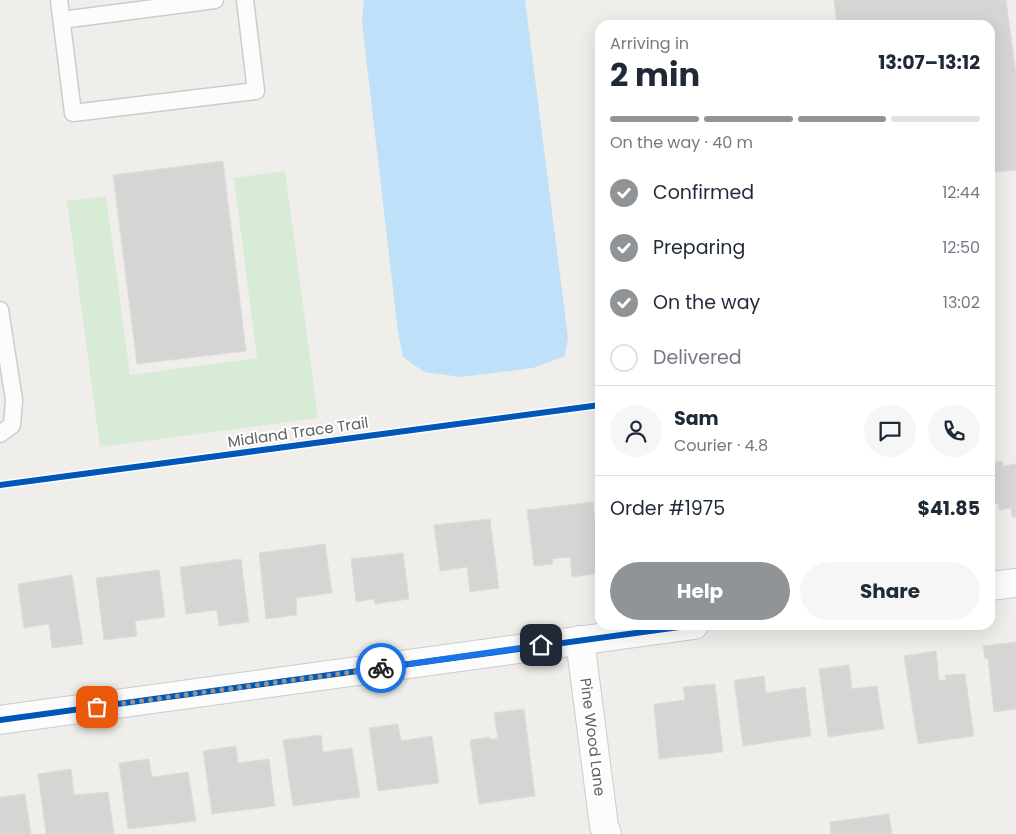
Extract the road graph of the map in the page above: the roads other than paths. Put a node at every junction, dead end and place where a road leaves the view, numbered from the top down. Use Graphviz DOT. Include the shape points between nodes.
graph roads {
  1 [pos="59,0"];
  2 [pos="215,0"];
  3 [pos="245,0"];
  4 [pos="62,20"];
  5 [pos="0,310"];
  6 [pos="0,434"];
  7 [pos="1016,582"];
  8 [pos="995,585"];
  9 [pos="656,630"];
  10 [pos="580,640"];
  11 [pos="0,720"];
  12 [pos="607,834"];
  1 -- 4 [label="lane"];
  2 -- 4 [label="lane"];
  3 -- 4 [label="lane" via="256,91 73,113"];
  5 -- 6 [label="lane" via="14,400 12,425"];
  7 -- 8 [label="street"];
  9 -- 10 [label="street"];
  10 -- 11 [label="street"];
  10 -- 12 [label="street, Pine Wood Lane"];
}
